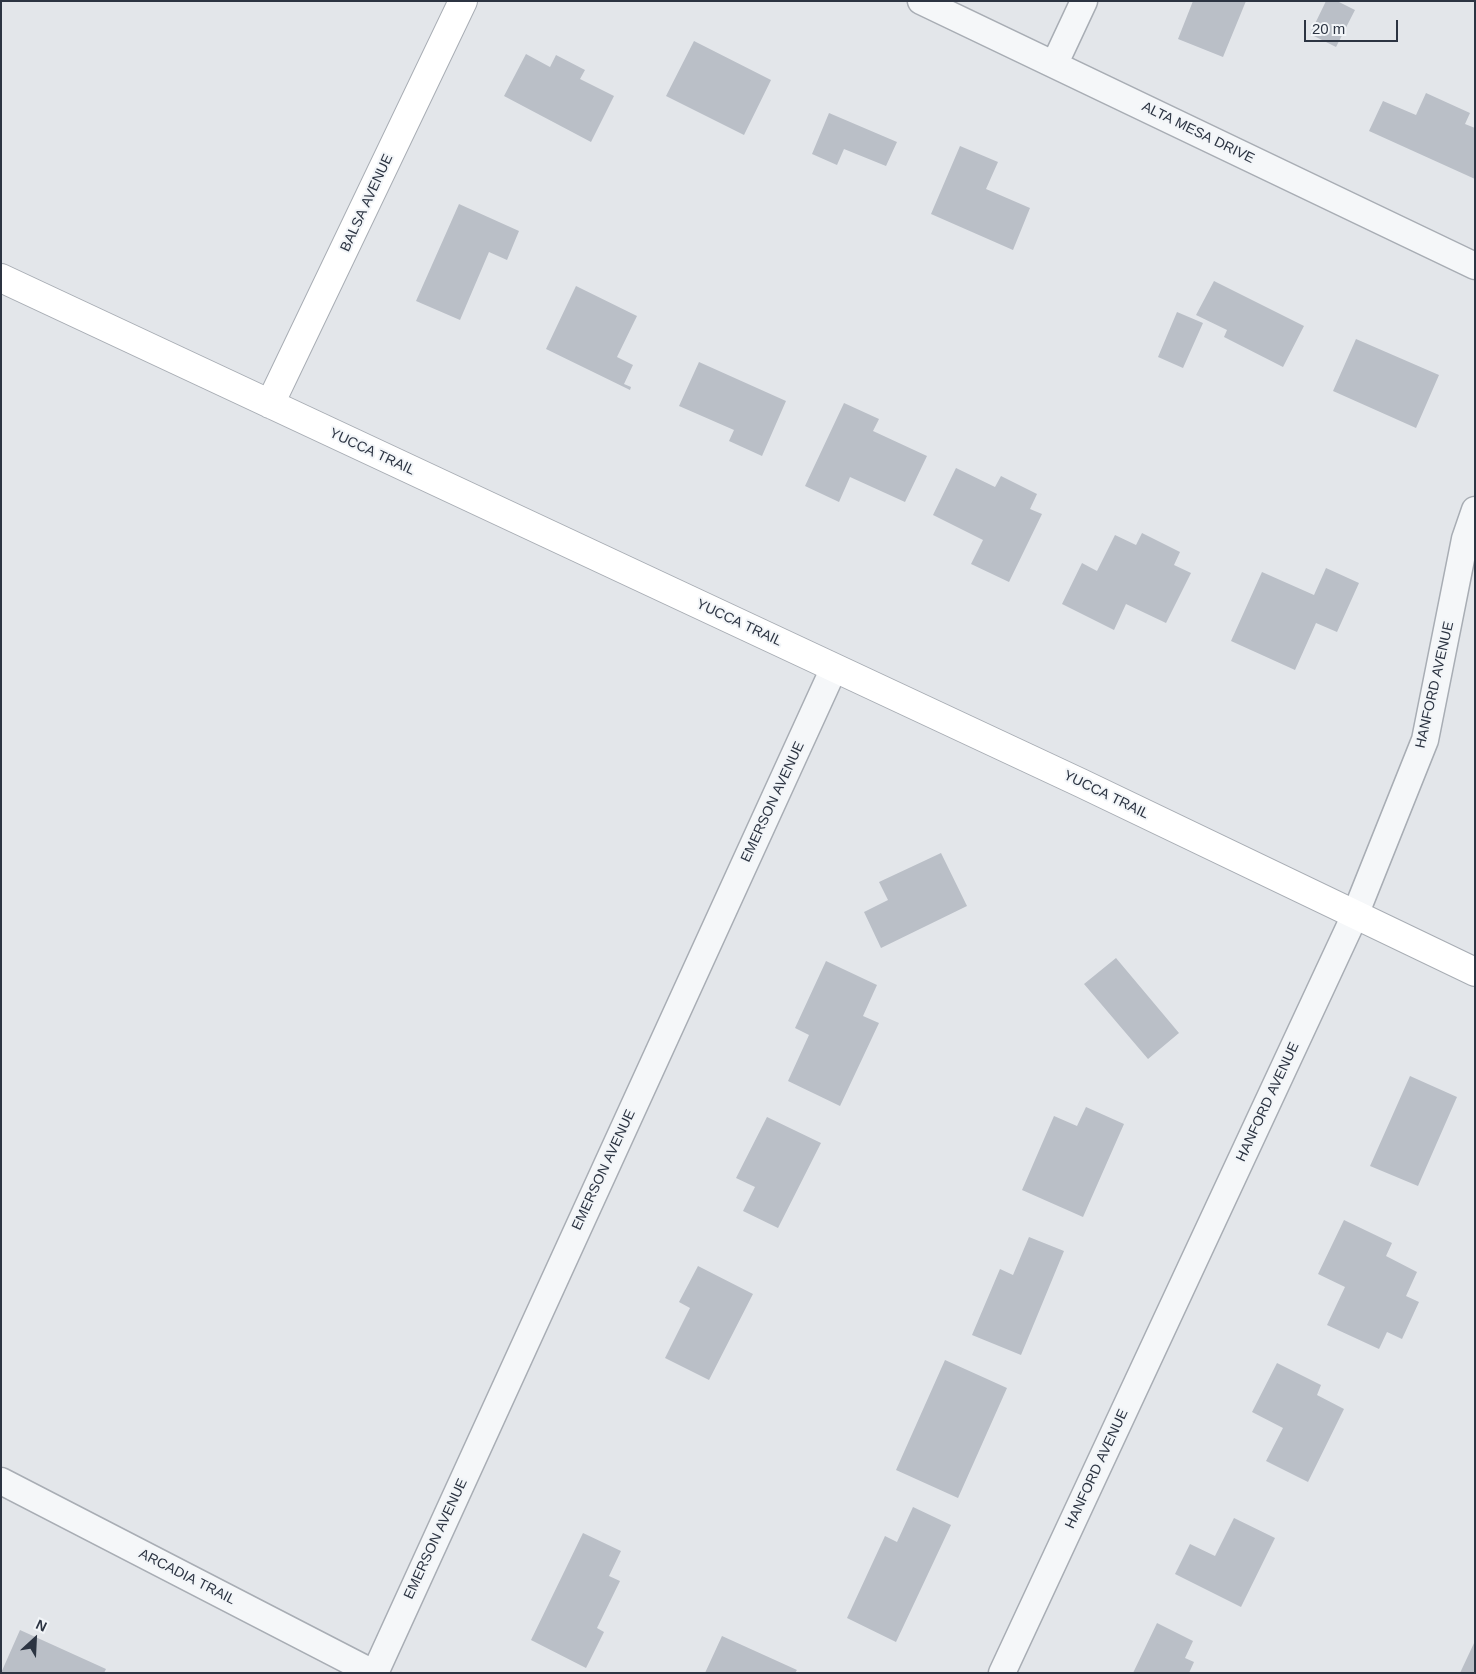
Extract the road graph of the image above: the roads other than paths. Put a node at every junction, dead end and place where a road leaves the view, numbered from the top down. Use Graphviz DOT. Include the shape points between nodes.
graph roads {
  1 [pos="463,1"];
  2 [pos="921,1"];
  3 [pos="1084,1"];
  4 [pos="1055,63"];
  5 [pos="1475,266"];
  6 [pos="1,278"];
  7 [pos="270,404"];
  8 [pos="1475,510"];
  9 [pos="834,668"];
  10 [pos="1355,915"];
  11 [pos="1475,972"];
  12 [pos="1,1481"];
  13 [pos="374,1673"];
  14 [pos="1002,1673"];
  1 -- 7 [label="main road, BALSA AVENUE"];
  2 -- 4 [label="street, ALTA MESA DRIVE"];
  3 -- 4 [label="street"];
  4 -- 5 [label="street, ALTA MESA DRIVE"];
  6 -- 7 [label="main road, YUCCA TRAIL"];
  7 -- 9 [label="main road, YUCCA TRAIL"];
  8 -- 10 [label="street, HANFORD AVENUE" via="1465,539 1425,740"];
  9 -- 10 [label="main road, YUCCA TRAIL"];
  9 -- 13 [label="street, EMERSON AVENUE"];
  10 -- 11 [label="main road, YUCCA TRAIL"];
  10 -- 14 [label="street, HANFORD AVENUE"];
  12 -- 13 [label="street, ARCADIA TRAIL"];
}
